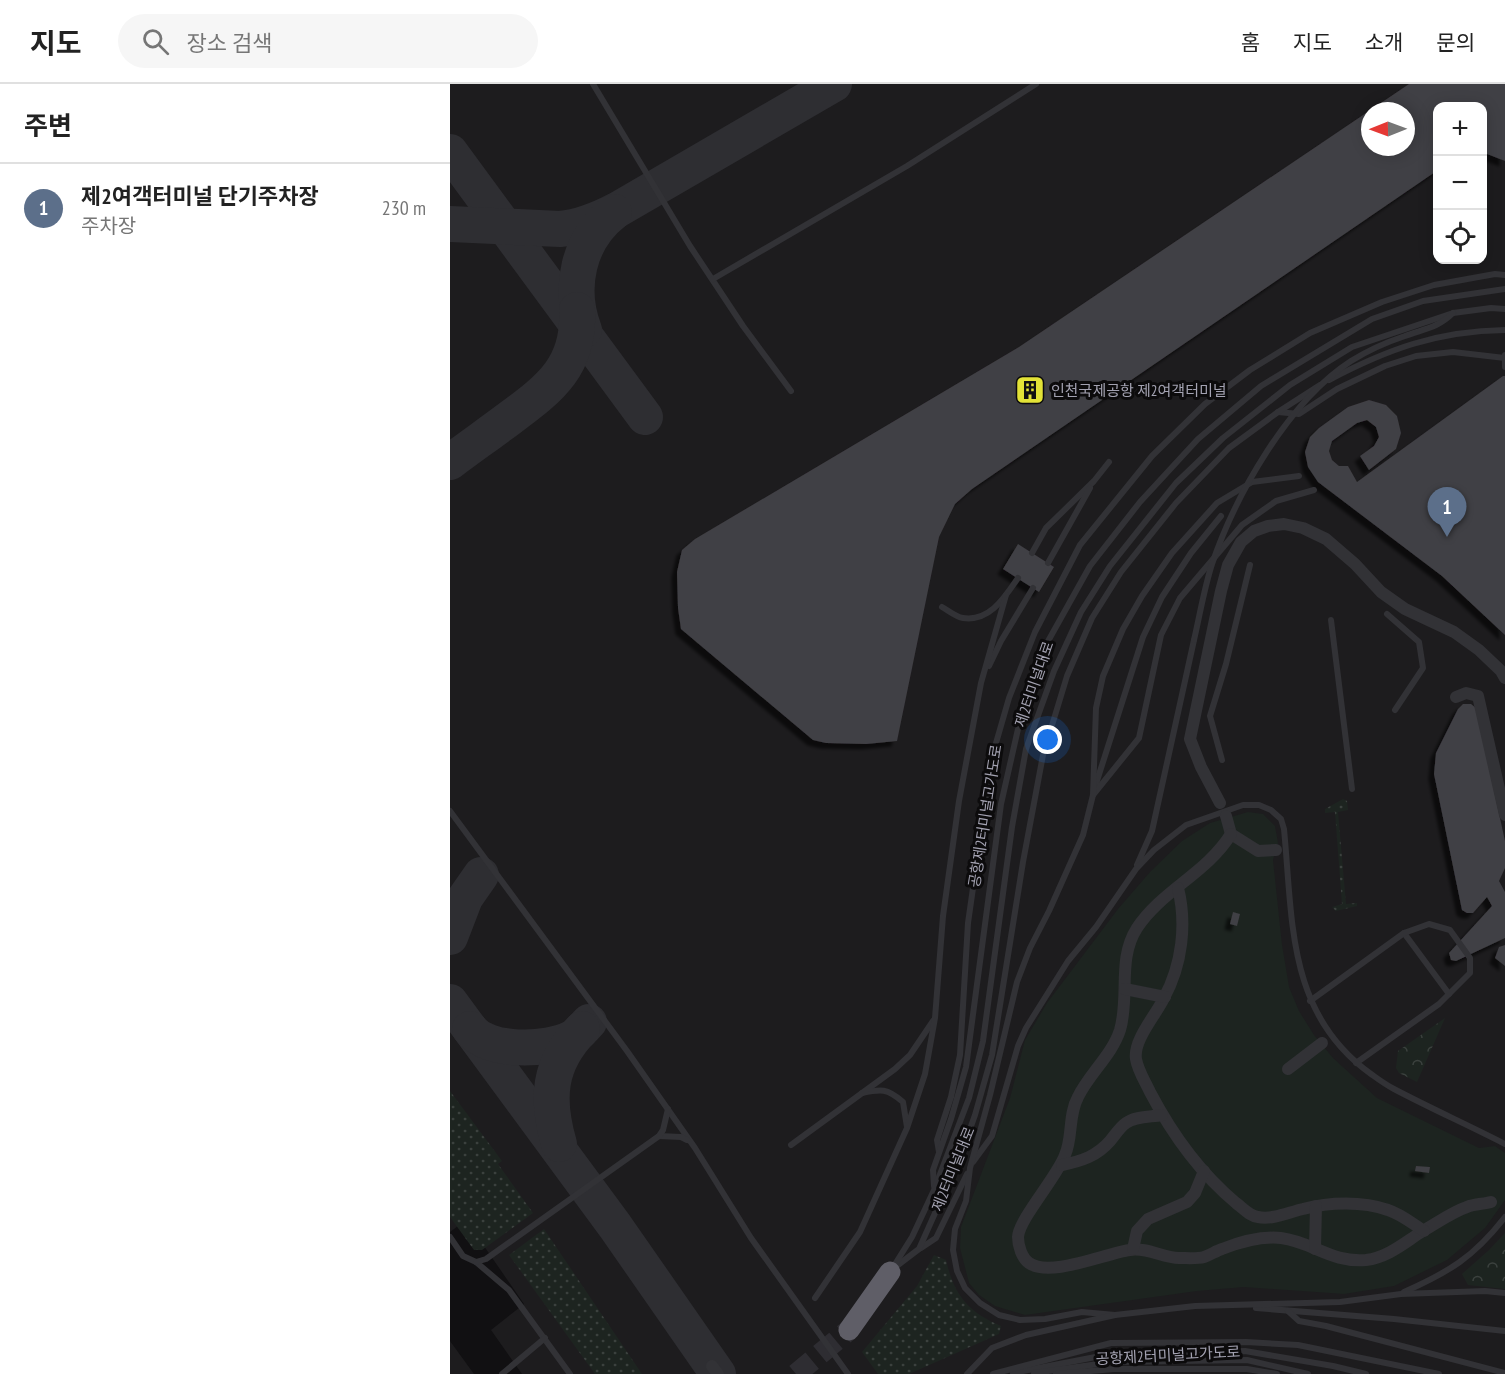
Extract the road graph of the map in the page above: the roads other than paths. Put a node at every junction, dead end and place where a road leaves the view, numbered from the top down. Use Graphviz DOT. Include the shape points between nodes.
graph roads {
  1 [pos="593,84"];
  2 [pos="1036,84"];
  3 [pos="1505,275"];
  4 [pos="713,279"];
  5 [pos="1505,289"];
  6 [pos="1505,309"];
  7 [pos="1453,313"];
  8 [pos="1505,330"];
  9 [pos="1505,357"];
  10 [pos="1505,367"];
  11 [pos="791,391"];
  12 [pos="1278,412"];
  13 [pos="1109,462"];
  14 [pos="1299,476"];
  15 [pos="1094,482"];
  16 [pos="1314,490"];
  17 [pos="1221,516"];
  18 [pos="1032,553"];
  19 [pos="1048,563"];
  20 [pos="1250,566"];
  21 [pos="1018,578"];
  22 [pos="1033,588"];
  23 [pos="1006,595"];
  24 [pos="942,608"];
  25 [pos="1387,614"];
  26 [pos="1331,620"];
  27 [pos="1505,678"];
  28 [pos="981,683"];
  29 [pos="1456,697"];
  30 [pos="1395,710"];
  31 [pos="1222,760"];
  32 [pos="1352,789"];
  33 [pos="1092,795"];
  34 [pos="1220,803"];
  35 [pos="450,811"];
  36 [pos="1505,815"];
  37 [pos="1226,816"];
  38 [pos="1231,834"];
  39 [pos="1276,850"];
  40 [pos="1136,869"];
  41 [pos="1178,888"];
  42 [pos="1404,933"];
  43 [pos="1125,989"];
  44 [pos="1449,994"];
  45 [pos="1165,997"];
  46 [pos="1310,1001"];
  47 [pos="935,1018"];
  48 [pos="1114,1042"];
  49 [pos="1322,1043"];
  50 [pos="1136,1046"];
  51 [pos="1356,1063"];
  52 [pos="1288,1069"];
  53 [pos="858,1094"];
  54 [pos="668,1109"];
  55 [pos="1162,1115"];
  56 [pos="907,1128"];
  57 [pos="659,1136"];
  58 [pos="1505,1144"];
  59 [pos="791,1145"];
  60 [pos="694,1148"];
  61 [pos="939,1152"];
  62 [pos="1062,1165"];
  63 [pos="970,1168"];
  64 [pos="1204,1171"];
  65 [pos="934,1190"];
  66 [pos="1491,1202"];
  67 [pos="1316,1206"];
  68 [pos="1256,1217"];
  69 [pos="1505,1217"];
  70 [pos="1424,1231"];
  71 [pos="450,1237"];
  72 [pos="1256,1240"];
  73 [pos="1133,1249"];
  74 [pos="1315,1249"];
  75 [pos="919,1250"];
  76 [pos="476,1262"];
  77 [pos="890,1272"];
  78 [pos="1505,1293"];
  79 [pos="1401,1294"];
  80 [pos="815,1298"];
  81 [pos="1237,1306"];
  82 [pos="1288,1311"];
  83 [pos="1115,1315"];
  84 [pos="849,1330"];
  85 [pos="1505,1331"];
  86 [pos="545,1338"];
  87 [pos="1505,1373"];
  88 [pos="502,1374"];
  89 [pos="570,1374"];
  90 [pos="848,1374"];
  91 [pos="967,1374"];
  92 [pos="993,1374"];
  93 [pos="1006,1374"];
  94 [pos="1025,1374"];
  95 [pos="1056,1374"];
  96 [pos="1277,1374"];
  97 [pos="1308,1374"];
  98 [pos="1366,1374"];
  99 [pos="1439,1374"];
  1 -- 4 [label="lane"];
  2 -- 4 [label="lane" via="907,166"];
  3 -- 61 [label="lane, 공항제2터미널고가도로" via="1434,285 1382,302 1310,333 1250,370 1205,404 1152,456 1080,545 1035,632 996,743 968,923 960,1055 937,1140"];
  4 -- 11 [label="lane"];
  5 -- 61 [label="lane, 제2터미널대로" via="1423,301 1372,320 1261,386 1197,439 1090,566 1047,643 1018,729 993,853 966,1067"];
  6 -- 7 [label="lane, 공항제2터미널고가도로"];
  7 -- 40 [label="lane, bridge" via="1441,324 1402,337 1337,370 1295,411 1263,460 1223,535 1212,566 1152,831"];
  7 -- 65 [label="lane, 공항제2터미널고가도로" via="1352,347 1290,385 1223,438 1176,483 1110,566 1081,612 1054,671 1026,749 983,1041 969,1098"];
  8 -- 12 [label="lane, 제2터미널대로" via="1476,330 1406,345 1359,364"];
  9 -- 10 [label="lane, bridge"];
  9 -- 12 [label="lane" via="1453,352 1416,356 1337,389 1299,414"];
  12 -- 75 [label="lane, 제2터미널대로" via="1229,448 1176,503 1121,572 1092,618 1071,666 1043,754 992,1055 960,1157"];
  13 -- 15 [label="lane"];
  14 -- 33 [label="lane" via="1252,482 1216,502 1172,553 1142,596 1103,676 1096,708"];
  15 -- 18 [label="lane" via="1046,528"];
  15 -- 19 [label="lane"];
  16 -- 33 [label="lane" via="1276,501 1242,525 1180,598 1161,635 1139,738"];
  17 -- 33 [label="lane" via="1162,597 1143,637"];
  20 -- 31 [label="lane" via="1210,716"];
  21 -- 23 [label="lane"];
  22 -- 28 [label="lane"];
  23 -- 24 [label="lane" via="991,612 974,618 961,618"];
  23 -- 28 [label="lane"];
  25 -- 30 [label="lane" via="1419,642 1423,668"];
  26 -- 32 [label="lane"];
  27 -- 34 [label="street" via="1479,650 1454,632 1405,609 1381,592 1326,539 1284,524 1254,531 1241,542 1228,565 1190,740"];
  28 -- 47 [label="lane" via="951,848"];
  29 -- 36 [label="street" via="1466,693 1478,696"];
  33 -- 63 [label="lane" via="1083,835 1017,982"];
  35 -- 54 [label="lane"];
  37 -- 38 [label="street"];
  38 -- 39 [label="street" via="1258,851"];
  38 -- 41 [label="street" via="1211,861"];
  40 -- 46 [label="lane" via="1186,825 1243,805 1270,810 1281,819 1284,829 1295,944"];
  40 -- 63 [label="lane" via="1068,961 1026,1028 992,1136"];
  41 -- 43 [label="street" via="1137,928 1127,949"];
  41 -- 45 [label="street" via="1183,934 1174,978"];
  42 -- 44 [label="lane"];
  42 -- 44 [label="lane" via="1429,924 1450,930 1470,958 1470,973"];
  42 -- 46 [label="lane"];
  43 -- 45 [label="street"];
  43 -- 48 [label="street" via="1125,1008"];
  44 -- 51 [label="lane"];
  45 -- 50 [label="street"];
  46 -- 51 [label="lane" via="1326,1030"];
  47 -- 53 [label="lane" via="896,1069"];
  47 -- 56 [label="lane" via="925,1074"];
  48 -- 50 [label="street"];
  48 -- 62 [label="street" via="1077,1098"];
  49 -- 52 [label="street"];
  50 -- 55 [label="street" via="1138,1069"];
  51 -- 58 [label="lane" via="1393,1089"];
  53 -- 56 [label="lane" via="880,1089 893,1093 903,1102"];
  53 -- 59 [label="lane"];
  54 -- 57 [label="lane"];
  54 -- 60 [label="lane"];
  55 -- 62 [label="street" via="1134,1119 1095,1155"];
  55 -- 64 [label="street"];
  56 -- 80 [label="lane" via="860,1232"];
  57 -- 60 [label="lane" via="681,1137"];
  57 -- 76 [label="lane" via="486,1259"];
  60 -- 90 [label="lane" via="751,1238"];
  61 -- 65 [label="lane, 제2터미널대로" via="933,1170"];
  62 -- 73 [label="street" via="1018,1235 1022,1255 1030,1264 1049,1269"];
  63 -- 75 [label="lane" via="936,1238"];
  63 -- 83 [label="lane" via="953,1250 965,1288 999,1315 1020,1320 1082,1312"];
  64 -- 68 [label="street"];
  64 -- 73 [label="street" via="1187,1202 1148,1219 1137,1231"];
  65 -- 77 [label="lane, 제2터미널대로"];
  66 -- 70 [label="street" via="1467,1207"];
  67 -- 68 [label="street"];
  67 -- 70 [label="street" via="1373,1206 1390,1210"];
  67 -- 74 [label="street"];
  68 -- 72 [label="street"];
  69 -- 79 [label="lane" via="1464,1261"];
  70 -- 74 [label="street" via="1396,1251 1367,1260 1336,1258"];
  71 -- 76 [label="lane" via="463,1256"];
  72 -- 73 [label="street" via="1203,1257 1176,1258"];
  72 -- 74 [label="street" via="1279,1238"];
  75 -- 77 [label="lane, 제2터미널대로"];
  76 -- 86 [label="lane" via="509,1290"];
  77 -- 84 [label="highway, 제2터미널대로"];
  78 -- 79 [label="lane"];
  79 -- 81 [label="lane" via="1340,1302"];
  81 -- 82 [label="lane"];
  81 -- 83 [label="lane" via="1159,1308"];
  82 -- 85 [label="lane"];
  82 -- 87 [label="lane" via="1299,1321"];
  83 -- 91 [label="lane" via="1026,1335 992,1348"];
  86 -- 88 [label="lane"];
  86 -- 89 [label="lane"];
  92 -- 99 [label="lane" via="1111,1344 1246,1342 1298,1345"];
  93 -- 98 [label="lane, 공항제2터미널고가도로" via="1112,1354 1245,1351"];
  94 -- 97 [label="lane" via="1113,1362 1247,1360"];
  95 -- 96 [label="lane, 공항제2터미널고가도로" via="1114,1369 1246,1369"];
}
